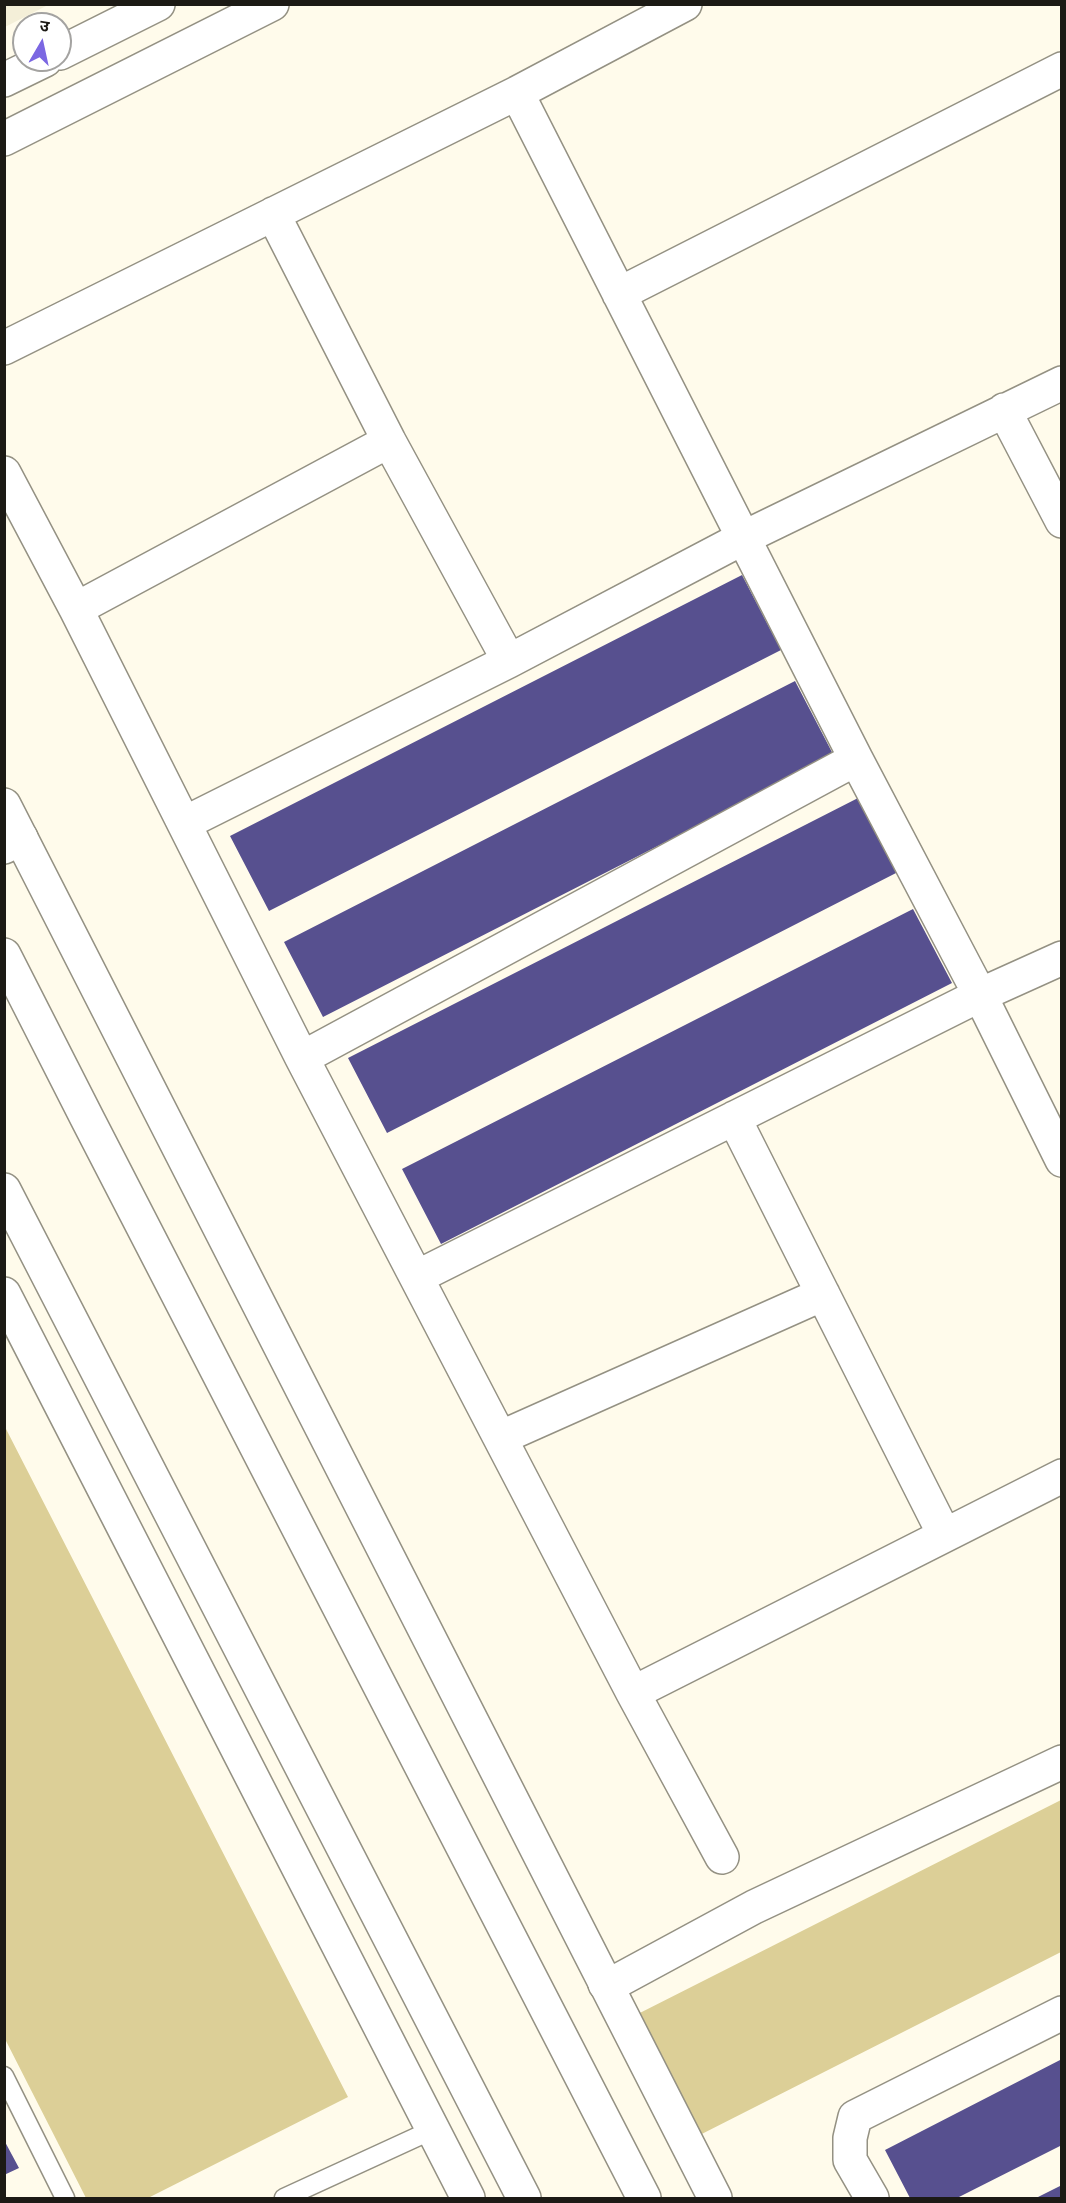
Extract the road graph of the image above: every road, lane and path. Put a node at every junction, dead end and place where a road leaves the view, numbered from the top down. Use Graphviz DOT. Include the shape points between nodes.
graph roads {
  1 [pos="158,4"];
  2 [pos="272,4"];
  3 [pos="685,4"];
  4 [pos="72,46"];
  5 [pos="1062,69"];
  6 [pos="20,72"];
  7 [pos="4,80"];
  8 [pos="518,93"];
  9 [pos="4,139"];
  10 [pos="273,214"];
  11 [pos="619,294"];
  12 [pos="4,348"];
  13 [pos="1062,383"];
  14 [pos="1004,410"];
  15 [pos="389,441"];
  16 [pos="4,473"];
  17 [pos="1062,521"];
  18 [pos="743,538"];
  19 [pos="76,609"];
  20 [pos="509,661"];
  21 [pos="856,759"];
  22 [pos="4,805"];
  23 [pos="185,823"];
  24 [pos="13,842"];
  25 [pos="4,955"];
  26 [pos="1062,958"];
  27 [pos="980,994"];
  28 [pos="302,1058"];
  29 [pos="734,1118"];
  30 [pos="1062,1160"];
  31 [pos="4,1190"];
  32 [pos="417,1277"];
  33 [pos="4,1294"];
  34 [pos="823,1294"];
  35 [pos="502,1437"];
  36 [pos="1062,1476"];
  37 [pos="944,1534"];
  38 [pos="633,1693"];
  39 [pos="1062,1762"];
  40 [pos="722,1857"];
  41 [pos="605,1984"];
  42 [pos="1062,2013"];
  43 [pos="4,2076"];
  44 [pos="432,2130"];
  45 [pos="65,2199"];
  46 [pos="284,2199"];
  47 [pos="468,2199"];
  48 [pos="524,2199"];
  49 [pos="644,2199"];
  50 [pos="715,2199"];
  51 [pos="872,2199"];
  1 -- 4 [label="street"];
  2 -- 9 [label="street"];
  3 -- 8 [label="street"];
  5 -- 11 [label="street"];
  6 -- 7 [label="street"];
  8 -- 10 [label="street"];
  8 -- 11 [label="street"];
  10 -- 12 [label="street"];
  10 -- 15 [label="street"];
  11 -- 18 [label="street"];
  13 -- 14 [label="street"];
  14 -- 17 [label="street"];
  14 -- 18 [label="street"];
  15 -- 19 [label="street"];
  15 -- 20 [label="street"];
  16 -- 19 [label="street"];
  18 -- 20 [label="street"];
  18 -- 21 [label="street"];
  19 -- 23 [label="street"];
  20 -- 23 [label="street"];
  21 -- 27 [label="street"];
  21 -- 28 [label="street"];
  22 -- 24 [label="street"];
  23 -- 28 [label="street"];
  24 -- 41 [label="street"];
  25 -- 49 [label="street"];
  26 -- 27 [label="street"];
  27 -- 29 [label="street"];
  27 -- 30 [label="street"];
  28 -- 32 [label="street"];
  29 -- 32 [label="street"];
  29 -- 34 [label="street"];
  31 -- 48 [label="street"];
  32 -- 35 [label="street"];
  33 -- 44 [label="street"];
  34 -- 35 [label="street"];
  34 -- 37 [label="street"];
  35 -- 38 [label="street"];
  36 -- 37 [label="street"];
  37 -- 38 [label="street"];
  38 -- 40 [label="street"];
  39 -- 41 [label="street" via="754,1907"];
  41 -- 50 [label="street"];
  42 -- 51 [label="street" via="855,2117 850,2160"];
  43 -- 45 [label="lane"];
  44 -- 46 [label="lane"];
  44 -- 47 [label="street"];
}
